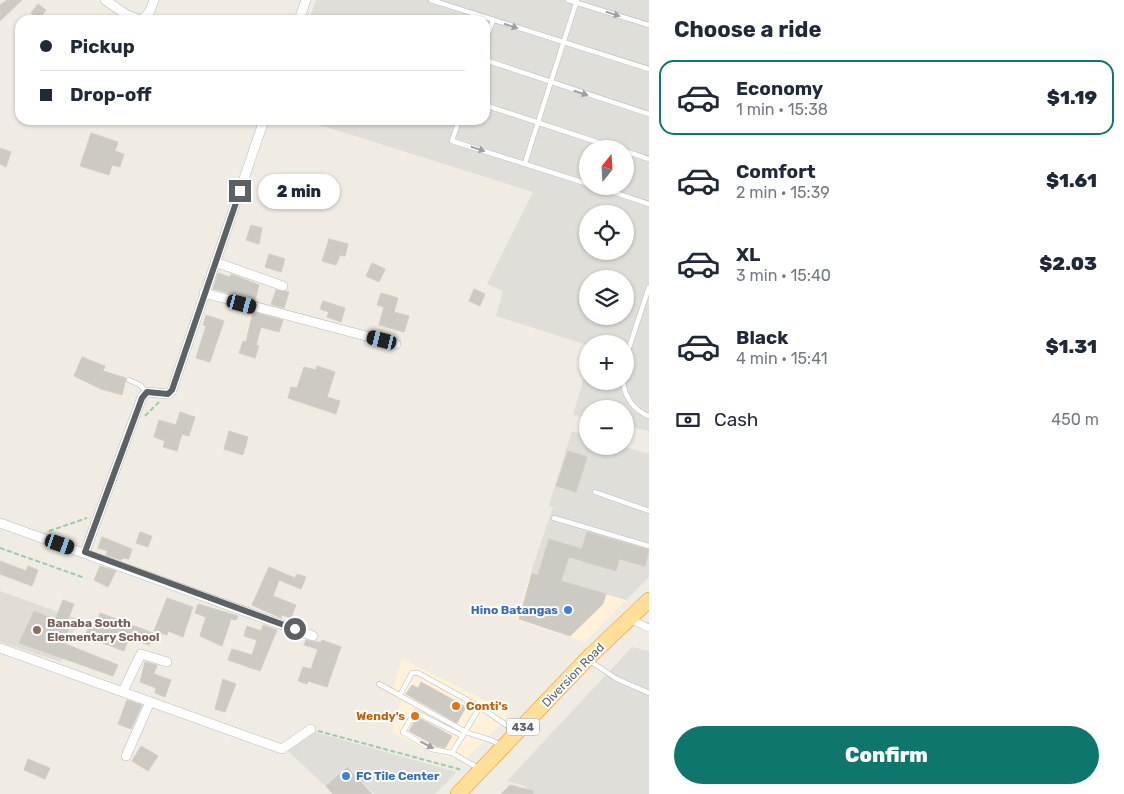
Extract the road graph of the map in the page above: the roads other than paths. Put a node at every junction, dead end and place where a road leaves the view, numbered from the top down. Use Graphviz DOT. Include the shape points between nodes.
graph roads {
  1 [pos="105,0"];
  2 [pos="154,0"];
  3 [pos="306,0"];
  4 [pos="431,0"];
  5 [pos="568,0"];
  6 [pos="577,1"];
  7 [pos="126,15"];
  8 [pos="146,15"];
  9 [pos="301,15"];
  10 [pos="477,15"];
  11 [pos="492,20"];
  12 [pos="649,25"];
  13 [pos="490,26"];
  14 [pos="564,42"];
  15 [pos="490,62"];
  16 [pos="649,69"];
  17 [pos="550,83"];
  18 [pos="490,107"];
  19 [pos="649,114"];
  20 [pos="538,122"];
  21 [pos="262,125"];
  22 [pos="457,125"];
  23 [pos="591,140"];
  24 [pos="634,154"];
  25 [pos="649,159"];
  26 [pos="525,163"];
  27 [pos="579,181"];
  28 [pos="622,195"];
  29 [pos="649,204"];
  30 [pos="215,262"];
  31 [pos="283,286"];
  32 [pos="649,287"];
  33 [pos="204,293"];
  34 [pos="633,335"];
  35 [pos="396,344"];
  36 [pos="128,380"];
  37 [pos="624,390"];
  38 [pos="147,392"];
  39 [pos="649,416"];
  40 [pos="595,492"];
  41 [pos="649,511"];
  42 [pos="554,518"];
  43 [pos="0,523"];
  44 [pos="649,546"];
  45 [pos="85,552"];
  46 [pos="649,600"];
  47 [pos="629,619"];
  48 [pos="649,628"];
  49 [pos="313,636"];
  50 [pos="0,648"];
  51 [pos="587,659"];
  52 [pos="167,662"];
  53 [pos="379,684"];
  54 [pos="123,691"];
  55 [pos="649,693"];
  56 [pos="400,695"];
  57 [pos="150,702"];
  58 [pos="480,707"];
  59 [pos="311,728"];
  60 [pos="518,733"];
  61 [pos="464,734"];
  62 [pos="503,747"];
  63 [pos="452,753"];
  64 [pos="126,756"];
  65 [pos="481,769"];
  66 [pos="458,794"];
  1 -- 7 [label="street"];
  2 -- 8 [label="street"];
  3 -- 9 [label="street"];
  4 -- 10 [label="lane"];
  5 -- 6 [label="lane"];
  6 -- 12 [label="lane, one-way"];
  6 -- 14 [label="lane"];
  11 -- 13 [label="lane"];
  11 -- 14 [label="lane, one-way"];
  14 -- 16 [label="lane"];
  14 -- 17 [label="lane"];
  15 -- 17 [label="lane"];
  17 -- 19 [label="lane, one-way"];
  17 -- 20 [label="lane"];
  18 -- 20 [label="lane"];
  20 -- 23 [label="lane"];
  20 -- 26 [label="lane"];
  21 -- 30 [label="street"];
  22 -- 26 [label="lane, one-way" via="452,141"];
  24 -- 25 [label="lane"];
  26 -- 27 [label="lane"];
  28 -- 29 [label="lane"];
  30 -- 31 [label="street"];
  30 -- 33 [label="street"];
  32 -- 34 [label="lane"];
  33 -- 35 [label="street"];
  33 -- 38 [label="street" via="172,390 168,394"];
  36 -- 38 [label="lane"];
  37 -- 39 [label="lane" via="639,410"];
  38 -- 45 [label="street" via="129,431"];
  40 -- 41 [label="lane"];
  42 -- 44 [label="lane"];
  43 -- 45 [label="street"];
  45 -- 49 [label="street"];
  46 -- 47 [label="highway, Diversion Road / 434"];
  47 -- 48 [label="street"];
  47 -- 51 [label="highway, Diversion Road / 434"];
  50 -- 54 [label="street"];
  51 -- 55 [label="lane" via="617,679"];
  51 -- 60 [label="highway, Diversion Road / 434"];
  52 -- 54 [label="street" via="141,654"];
  53 -- 56 [label="lane"];
  54 -- 57 [label="street"];
  56 -- 58 [label="lane" via="412,673 418,673"];
  56 -- 61 [label="lane"];
  57 -- 59 [label="street" via="282,749"];
  57 -- 64 [label="street"];
  58 -- 60 [label="lane"];
  58 -- 61 [label="lane"];
  60 -- 62 [label="highway, Diversion Road / 434"];
  61 -- 62 [label="lane" via="492,739"];
  61 -- 63 [label="lane"];
  61 -- 63 [label="lane, one-way" via="415,712 403,732 431,749"];
  62 -- 65 [label="highway, Diversion Road / 434"];
  63 -- 65 [label="lane"];
  65 -- 66 [label="highway, Diversion Road / 434"];
}
